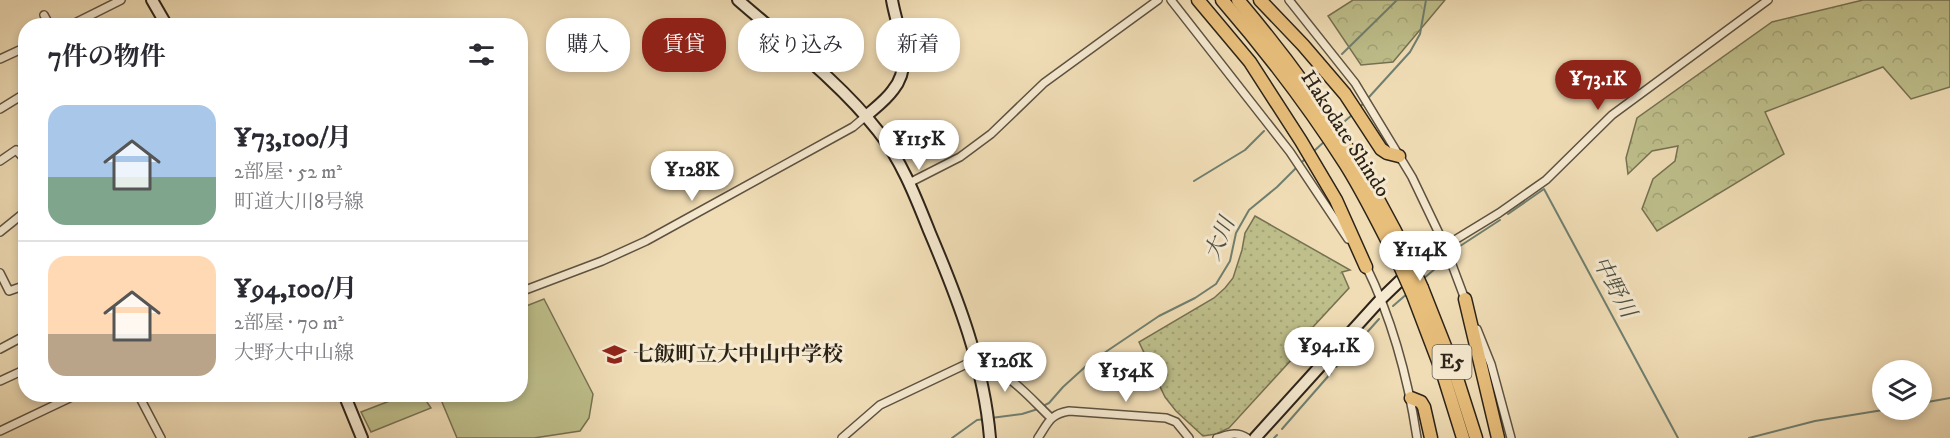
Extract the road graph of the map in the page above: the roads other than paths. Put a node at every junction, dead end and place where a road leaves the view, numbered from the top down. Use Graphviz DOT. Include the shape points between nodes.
graph roads {
  1 [pos="121,0"];
  2 [pos="152,0"];
  3 [pos="738,0"];
  4 [pos="891,0"];
  5 [pos="1158,0"];
  6 [pos="1171,0"];
  7 [pos="1198,0"];
  8 [pos="1222,0"];
  9 [pos="1238,0"];
  10 [pos="1260,0"];
  11 [pos="1290,0"];
  12 [pos="1768,0"];
  13 [pos="44,15"];
  14 [pos="46,18"];
  15 [pos="84,18"];
  16 [pos="162,18"];
  17 [pos="18,50"];
  18 [pos="0,59"];
  19 [pos="18,98"];
  20 [pos="0,109"];
  21 [pos="866,117"];
  22 [pos="1322,117"];
  23 [pos="18,152"];
  24 [pos="1399,156"];
  25 [pos="0,161"];
  26 [pos="909,183"];
  27 [pos="18,218"];
  28 [pos="0,232"];
  29 [pos="1445,246"];
  30 [pos="1366,267"];
  31 [pos="0,273"];
  32 [pos="18,288"];
  33 [pos="528,289"];
  34 [pos="1418,292"];
  35 [pos="1381,299"];
  36 [pos="1465,299"];
  37 [pos="18,339"];
  38 [pos="0,349"];
  39 [pos="978,362"];
  40 [pos="18,373"];
  41 [pos="0,381"];
  42 [pos="1411,398"];
  43 [pos="61,402"];
  44 [pos="142,402"];
  45 [pos="347,402"];
  46 [pos="57,404"];
  47 [pos="1051,418"];
  48 [pos="0,431"];
  49 [pos="161,438"];
  50 [pos="362,438"];
  51 [pos="842,438"];
  52 [pos="990,438"];
  53 [pos="1038,438"];
  54 [pos="1189,438"];
  55 [pos="1217,438"];
  56 [pos="1247,438"];
  57 [pos="1255,438"];
  58 [pos="1418,438"];
  59 [pos="1431,438"];
  60 [pos="1463,438"];
  61 [pos="1476,438"];
  62 [pos="1498,438"];
  63 [pos="1511,438"];
  1 -- 15 [label="street"];
  2 -- 16 [label="street"];
  3 -- 21 [label="street"];
  4 -- 21 [label="street" via="905,61 893,90"];
  5 -- 26 [label="street" via="1044,83 992,134 960,157"];
  6 -- 30 [label="street" via="1305,172"];
  7 -- 30 [label="highway" via="1250,62 1301,141 1336,200"];
  8 -- 22 [label="highway, Hakodate Shindo / E5"];
  9 -- 22 [label="highway, Hakodate Shindo / E5" via="1274,44"];
  10 -- 24 [label="highway" via="1345,94 1381,149"];
  11 -- 24 [label="street" via="1355,83"];
  12 -- 29 [label="street" via="1612,115 1546,180"];
  13 -- 14 [label="street"];
  17 -- 18 [label="street"];
  19 -- 20 [label="street"];
  21 -- 26 [label="street"];
  21 -- 33 [label="street" via="646,241"];
  22 -- 34 [label="highway, Hakodate Shindo / E5, bridge"];
  23 -- 25 [label="street"];
  24 -- 29 [label="street"];
  26 -- 39 [label="street"];
  27 -- 28 [label="street"];
  29 -- 35 [label="street"];
  29 -- 36 [label="street"];
  30 -- 35 [label="street"];
  31 -- 32 [label="street" via="9,291"];
  34 -- 60 [label="highway, Hakodate Shindo / E5"];
  34 -- 61 [label="highway, Hakodate Shindo / E5" via="1454,369"];
  35 -- 42 [label="street" via="1393,328"];
  35 -- 57 [label="street"];
  36 -- 62 [label="highway"];
  36 -- 63 [label="street" via="1491,364"];
  37 -- 38 [label="street"];
  39 -- 47 [label="street" via="1001,373"];
  39 -- 51 [label="street" via="880,405"];
  39 -- 52 [label="street"];
  40 -- 41 [label="street"];
  42 -- 58 [label="street"];
  42 -- 59 [label="highway" via="1424,407"];
  43 -- 46 [label="street"];
  44 -- 49 [label="street"];
  45 -- 50 [label="street"];
  46 -- 48 [label="street"];
  47 -- 53 [label="street"];
  47 -- 54 [label="street" via="1069,411 1166,418 1176,422"];
  55 -- 56 [label="street" via="1234,433"];
}
